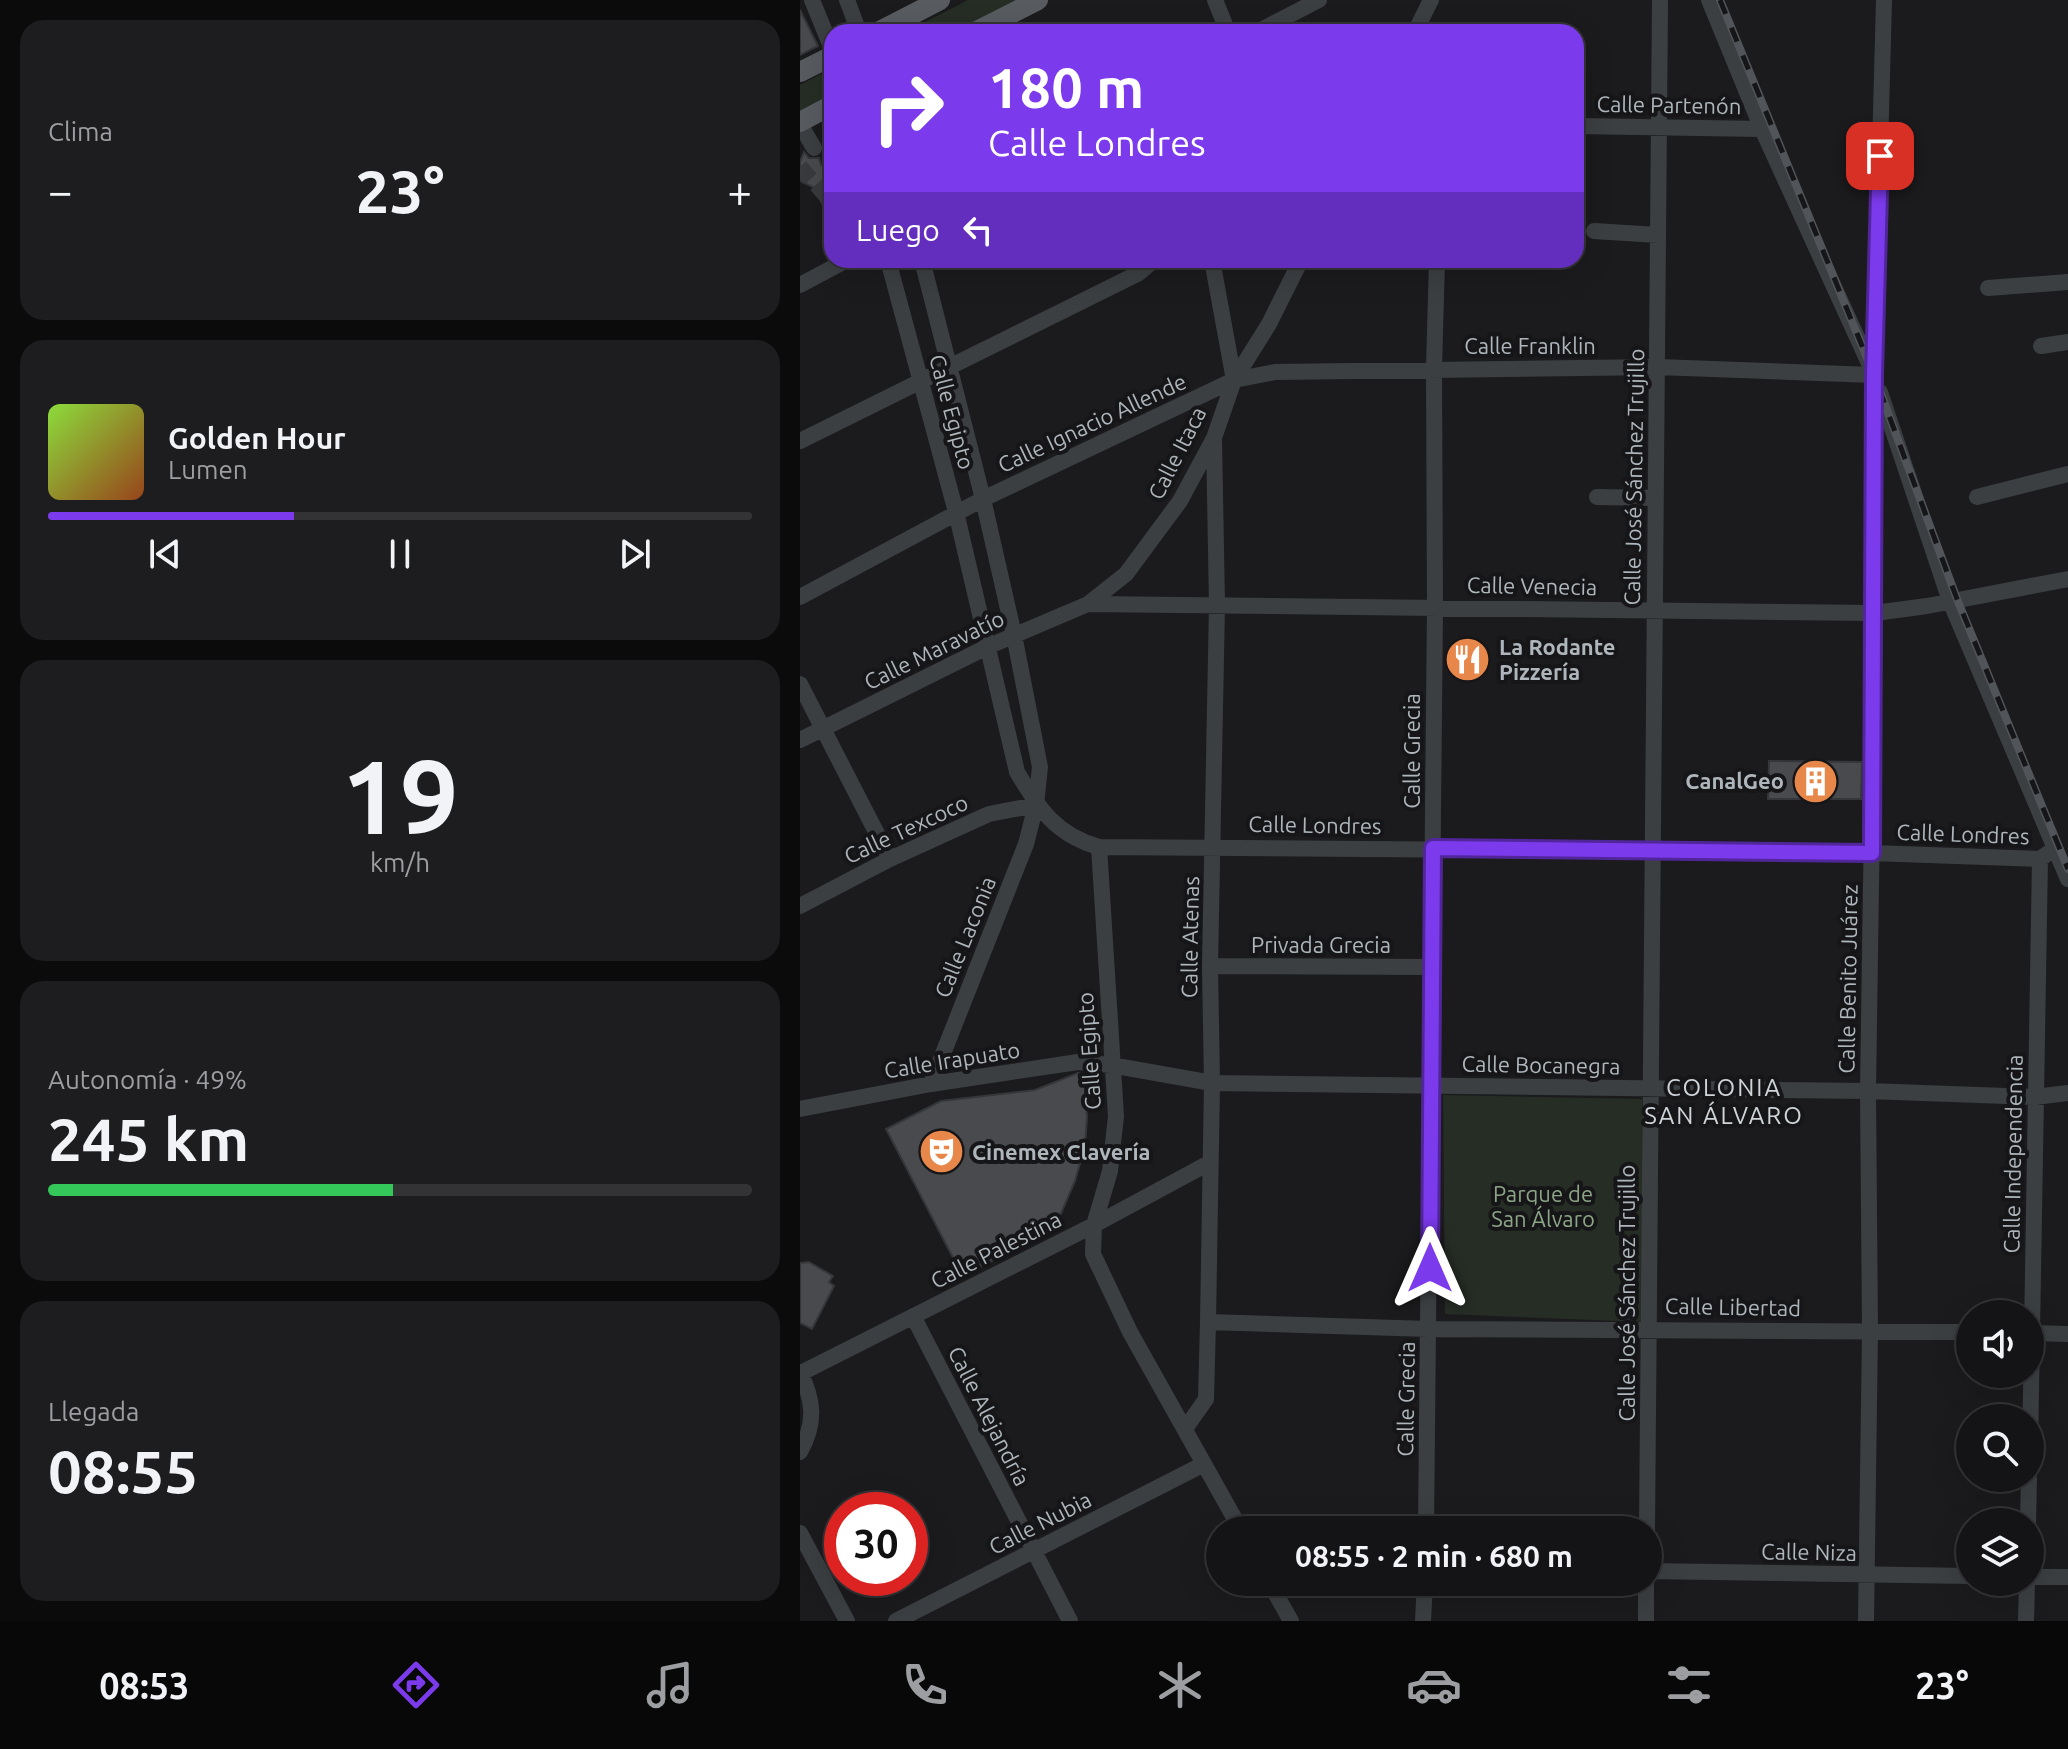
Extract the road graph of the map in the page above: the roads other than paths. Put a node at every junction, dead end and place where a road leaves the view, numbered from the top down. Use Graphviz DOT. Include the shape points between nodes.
graph roads {
  1 [pos="812,0"];
  2 [pos="847,0"];
  3 [pos="940,0"];
  4 [pos="1038,0"];
  5 [pos="1215,0"];
  6 [pos="1319,0"];
  7 [pos="1431,0"];
  8 [pos="1660,0"];
  9 [pos="1709,0"];
  10 [pos="1884,0"];
  11 [pos="856,24"];
  12 [pos="894,24"];
  13 [pos="991,24"];
  14 [pos="1225,24"];
  15 [pos="1272,24"];
  16 [pos="1419,24"];
  17 [pos="824,29"];
  18 [pos="824,60"];
  19 [pos="800,72"];
  20 [pos="824,110"];
  21 [pos="800,123"];
  22 [pos="1584,126"];
  23 [pos="1659,127"];
  24 [pos="1762,129"];
  25 [pos="814,148"];
  26 [pos="1594,231"];
  27 [pos="1658,235"];
  28 [pos="832,268"];
  29 [pos="890,268"];
  30 [pos="924,268"];
  31 [pos="1145,268"];
  32 [pos="1213,268"];
  33 [pos="1297,268"];
  34 [pos="1437,268"];
  35 [pos="2068,282"];
  36 [pos="800,285"];
  37 [pos="1988,288"];
  38 [pos="2068,342"];
  39 [pos="2041,346"];
  40 [pos="950,365"];
  41 [pos="1658,367"];
  42 [pos="1434,368"];
  43 [pos="1874,375"];
  44 [pos="921,379"];
  45 [pos="1234,380"];
  46 [pos="1214,438"];
  47 [pos="800,441"];
  48 [pos="2068,474"];
  49 [pos="1597,497"];
  50 [pos="1977,497"];
  51 [pos="1655,498"];
  52 [pos="983,499"];
  53 [pos="956,512"];
  54 [pos="2068,579"];
  55 [pos="800,597"];
  56 [pos="1950,601"];
  57 [pos="1088,604"];
  58 [pos="1217,605"];
  59 [pos="1435,607"];
  60 [pos="1655,609"];
  61 [pos="1875,613"];
  62 [pos="1014,635"];
  63 [pos="987,647"];
  64 [pos="800,684"];
  65 [pos="823,728"];
  66 [pos="800,740"];
  67 [pos="1036,805"];
  68 [pos="1213,846"];
  69 [pos="1099,847"];
  70 [pos="1433,848"];
  71 [pos="2054,849"];
  72 [pos="1653,851"];
  73 [pos="1872,853"];
  74 [pos="890,859"];
  75 [pos="2040,859"];
  76 [pos="2068,879"];
  77 [pos="800,906"];
  78 [pos="1210,966"];
  79 [pos="1432,967"];
  80 [pos="1111,1065"];
  81 [pos="1212,1083"];
  82 [pos="931,1084"];
  83 [pos="1431,1086"];
  84 [pos="1651,1088"];
  85 [pos="1868,1091"];
  86 [pos="2068,1093"];
  87 [pos="2035,1097"];
  88 [pos="800,1109"];
  89 [pos="1209,1163"];
  90 [pos="1094,1225"];
  91 [pos="2032,1300"];
  92 [pos="913,1316"];
  93 [pos="1208,1322"];
  94 [pos="1649,1328"];
  95 [pos="1429,1329"];
  96 [pos="1870,1331"];
  97 [pos="1956,1332"];
  98 [pos="2044,1333"];
  99 [pos="2068,1334"];
  100 [pos="801,1372"];
  101 [pos="1185,1429"];
  102 [pos="800,1452"];
  103 [pos="1204,1464"];
  104 [pos="1233,1516"];
  105 [pos="1426,1516"];
  106 [pos="1647,1516"];
  107 [pos="800,1533"];
  108 [pos="1034,1551"];
  109 [pos="1662,1571"];
  110 [pos="1868,1575"];
  111 [pos="1956,1576"];
  112 [pos="2044,1577"];
  113 [pos="2068,1577"];
  114 [pos="1277,1596"];
  115 [pos="1424,1596"];
  116 [pos="1646,1596"];
  117 [pos="2027,1596"];
  118 [pos="847,1621"];
  119 [pos="896,1621"];
  120 [pos="1070,1621"];
  121 [pos="1291,1621"];
  122 [pos="1423,1621"];
  123 [pos="1646,1621"];
  124 [pos="1866,1621"];
  125 [pos="2026,1621"];
  1 -- 17 [label="street"];
  2 -- 11 [label="street"];
  3 -- 12 [label="main road"];
  4 -- 13 [label="main road"];
  5 -- 14 [label="street"];
  6 -- 15 [label="street"];
  7 -- 16 [label="street"];
  8 -- 23 [label="street, Calle José Sánchez Trujillo"];
  9 -- 24 [label="street"];
  10 -- 43 [label="street, Calle Benito Juárez"];
  18 -- 19 [label="main road"];
  20 -- 21 [label="main road"];
  21 -- 25 [label="street"];
  22 -- 23 [label="street, Calle Partenón"];
  23 -- 24 [label="street, Calle Partenón"];
  23 -- 27 [label="street, Calle José Sánchez Trujillo"];
  24 -- 43 [label="street"];
  26 -- 27 [label="street"];
  27 -- 41 [label="street, Calle José Sánchez Trujillo"];
  28 -- 36 [label="street"];
  29 -- 44 [label="street, Calle Egipto"];
  30 -- 40 [label="street, Calle Egipto"];
  31 -- 40 [label="street"];
  32 -- 45 [label="street"];
  33 -- 45 [label="street, Calle Itaca"];
  34 -- 42 [label="street, Calle Grecia"];
  35 -- 37 [label="street"];
  38 -- 39 [label="street"];
  40 -- 44 [label="street"];
  40 -- 52 [label="street, Calle Egipto"];
  41 -- 42 [label="street, Calle Franklin"];
  41 -- 43 [label="street, Calle Franklin"];
  41 -- 51 [label="street, Calle José Sánchez Trujillo"];
  42 -- 45 [label="street, Calle Franklin" via="1275,372"];
  42 -- 59 [label="street, Calle Grecia"];
  43 -- 56 [label="street"];
  43 -- 61 [label="street, Calle Benito Juárez"];
  44 -- 47 [label="street"];
  44 -- 53 [label="street, Calle Egipto"];
  45 -- 46 [label="street, Calle Itaca"];
  45 -- 52 [label="street, Calle Ignacio Allende"];
  46 -- 57 [label="street, Calle Itaca" via="1164,524 1126,574"];
  46 -- 58 [label="street, Calle Atenas"];
  48 -- 50 [label="street"];
  49 -- 51 [label="street"];
  51 -- 60 [label="street, Calle José Sánchez Trujillo"];
  52 -- 53 [label="street, Calle Ignacio Allende"];
  52 -- 62 [label="street, Calle Egipto"];
  53 -- 55 [label="street, Calle Ignacio Allende"];
  53 -- 63 [label="street, Calle Egipto"];
  54 -- 56 [label="street, Calle Venecia"];
  56 -- 61 [label="street, Calle Venecia"];
  56 -- 71 [label="street"];
  57 -- 58 [label="street, Calle Venecia"];
  57 -- 62 [label="street, Calle Maravatío"];
  58 -- 59 [label="street, Calle Venecia"];
  58 -- 68 [label="street, Calle Atenas"];
  59 -- 60 [label="street, Calle Venecia"];
  59 -- 70 [label="street, Calle Grecia"];
  60 -- 61 [label="street, Calle Venecia"];
  60 -- 72 [label="street, Calle José Sánchez Trujillo"];
  61 -- 73 [label="street, Calle Benito Juárez"];
  62 -- 63 [label="street, Calle Maravatío"];
  62 -- 67 [label="street, Calle Egipto" via="1040,767"];
  63 -- 65 [label="street, Calle Maravatío"];
  63 -- 67 [label="street, Calle Egipto" via="1017,772"];
  64 -- 65 [label="street"];
  65 -- 66 [label="street, Calle Maravatío"];
  65 -- 74 [label="street"];
  67 -- 69 [label="street, Calle Egipto" via="1067,835"];
  67 -- 74 [label="street, Calle Texcoco" via="989,814"];
  67 -- 82 [label="street, Calle Laconia" via="1026,844"];
  68 -- 69 [label="street, Calle Londres"];
  68 -- 70 [label="street, Calle Londres"];
  68 -- 78 [label="street, Calle Atenas"];
  69 -- 80 [label="street, Calle Egipto"];
  70 -- 72 [label="street, Calle Londres"];
  70 -- 79 [label="street, Calle Grecia"];
  71 -- 75 [label="street, Calle Londres"];
  71 -- 76 [label="street"];
  72 -- 73 [label="street, Calle Londres"];
  72 -- 84 [label="street, Calle José Sánchez Trujillo"];
  73 -- 75 [label="street, Calle Londres"];
  73 -- 85 [label="street, Calle Benito Juárez"];
  74 -- 77 [label="street, Calle Texcoco"];
  75 -- 87 [label="street, Calle Independencia"];
  78 -- 79 [label="street, Privada Grecia"];
  78 -- 81 [label="street, Calle Atenas"];
  79 -- 83 [label="street, Calle Grecia"];
  80 -- 81 [label="street, Calle Bocanegra"];
  80 -- 82 [label="street, Calle Irapuato" via="1078,1062"];
  80 -- 90 [label="street, Calle Egipto" via="1116,1116 1110,1171"];
  81 -- 83 [label="street, Calle Bocanegra"];
  81 -- 89 [label="street, Calle Atenas"];
  82 -- 88 [label="street, Calle Irapuato"];
  83 -- 84 [label="street, Calle Bocanegra"];
  83 -- 95 [label="street, Calle Grecia"];
  84 -- 85 [label="street, Calle Bocanegra"];
  84 -- 94 [label="street, Calle José Sánchez Trujillo"];
  85 -- 87 [label="street, Calle Bocanegra"];
  85 -- 96 [label="street, Calle Benito Juárez"];
  86 -- 87 [label="street, Calle Bocanegra"];
  87 -- 91 [label="street, Calle Independencia"];
  89 -- 90 [label="street, Calle Palestina"];
  89 -- 93 [label="street, Calle Atenas"];
  90 -- 92 [label="street, Calle Palestina"];
  90 -- 101 [label="street, Calle Egipto" via="1093,1254 1104,1282"];
  92 -- 100 [label="street, Calle Palestina"];
  92 -- 108 [label="street, Calle Alejandría"];
  93 -- 95 [label="street, Calle Libertad"];
  93 -- 101 [label="street, Calle Atenas" via="1206,1399"];
  94 -- 95 [label="street, Calle Libertad"];
  94 -- 96 [label="street, Calle Libertad"];
  94 -- 106 [label="street, Calle José Sánchez Trujillo"];
  95 -- 105 [label="street, Calle Grecia"];
  96 -- 97 [label="street, Calle Libertad"];
  96 -- 110 [label="street, Calle Benito Juárez"];
  98 -- 99 [label="street"];
  100 -- 102 [label="street" via="812,1403 809,1435"];
  101 -- 103 [label="street, Calle Egipto"];
  103 -- 104 [label="street, Calle Egipto"];
  103 -- 108 [label="street, Calle Nubia"];
  107 -- 118 [label="street"];
  108 -- 119 [label="street, Calle Nubia"];
  108 -- 120 [label="street, Calle Alejandría"];
  109 -- 110 [label="street, Calle Niza"];
  110 -- 111 [label="street, Calle Niza"];
  110 -- 124 [label="street, Calle Benito Juárez"];
  112 -- 113 [label="street"];
  114 -- 121 [label="street"];
  115 -- 122 [label="street"];
  116 -- 123 [label="street"];
  117 -- 125 [label="street"];
}
